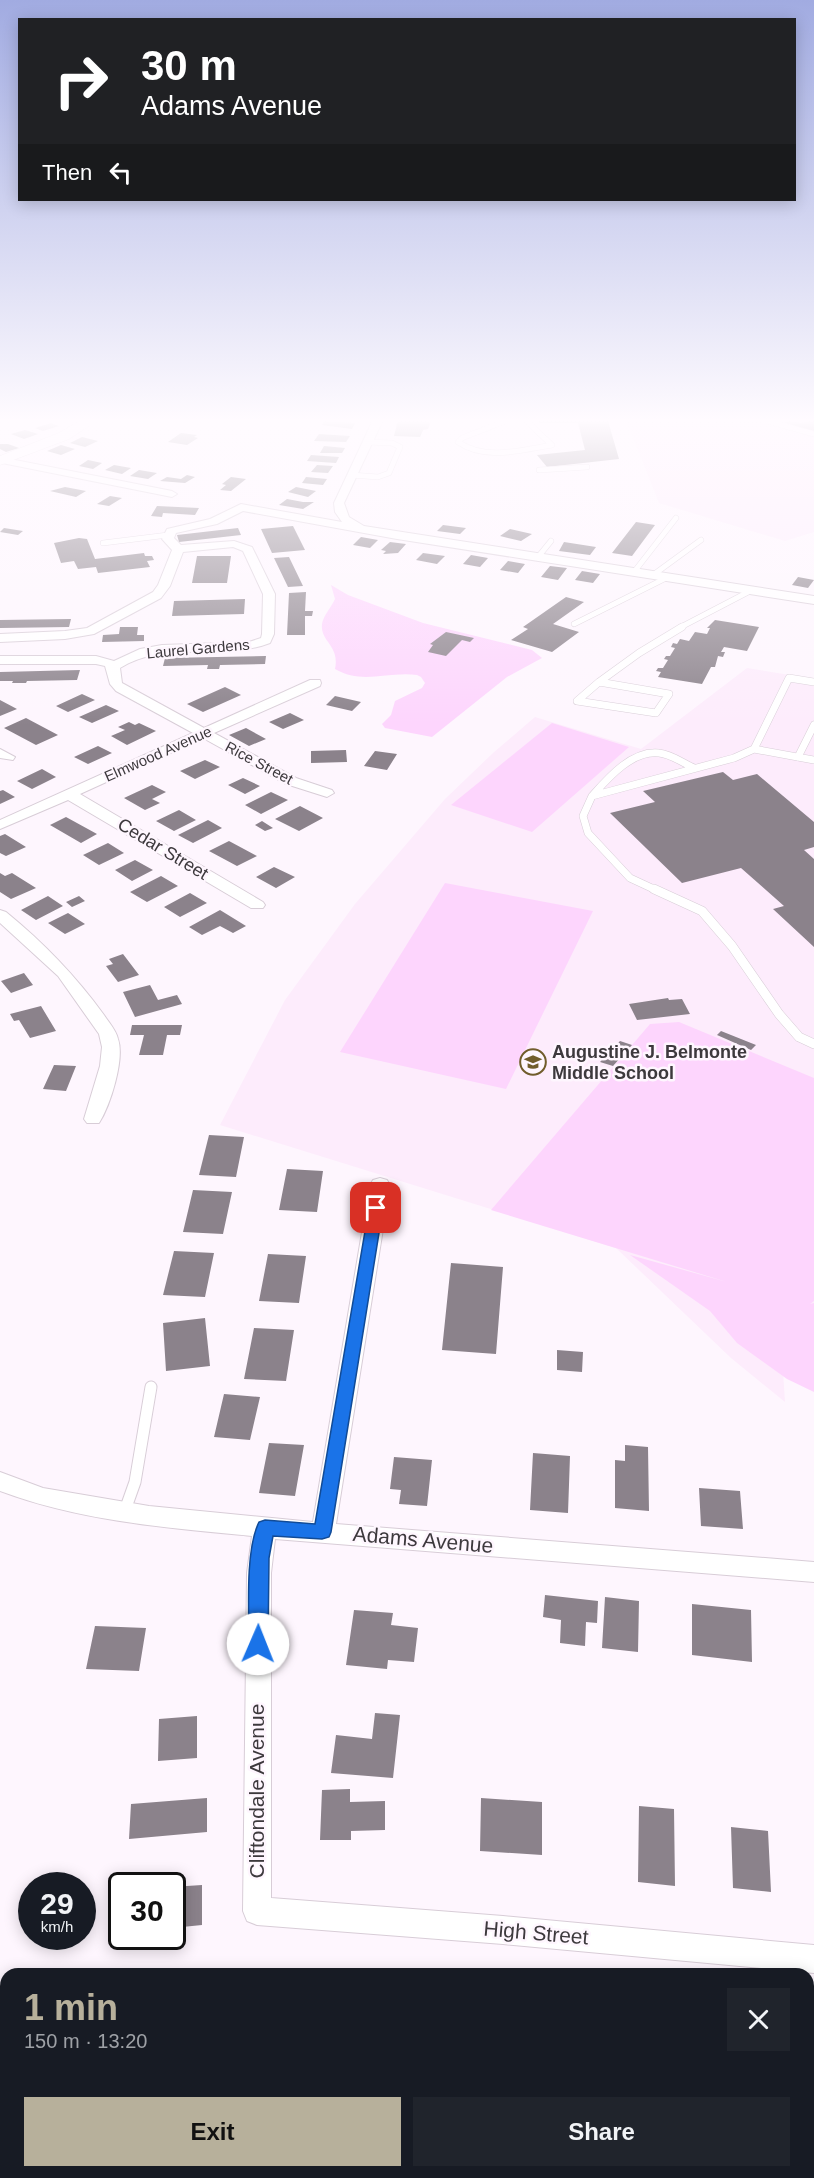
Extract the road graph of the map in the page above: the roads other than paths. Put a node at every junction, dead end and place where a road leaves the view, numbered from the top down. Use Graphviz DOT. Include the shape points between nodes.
graph roads {
  1 [pos="214,522"];
  2 [pos="321,522"];
  3 [pos="349,522"];
  4 [pos="673,522"];
  5 [pos="377,532"];
  6 [pos="168,535"];
  7 [pos="701,540"];
  8 [pos="551,541"];
  9 [pos="103,543"];
  10 [pos="178,549"];
  11 [pos="538,557"];
  12 [pos="634,572"];
  13 [pos="653,575"];
  14 [pos="668,577"];
  15 [pos="752,590"];
  16 [pos="814,600"];
  17 [pos="574,624"];
  18 [pos="0,638"];
  19 [pos="0,660"];
  20 [pos="113,667"];
  21 [pos="315,682"];
  22 [pos="598,682"];
  23 [pos="814,682"];
  24 [pos="814,725"];
  25 [pos="203,733"];
  26 [pos="754,748"];
  27 [pos="798,757"];
  28 [pos="814,760"];
  29 [pos="694,768"];
  30 [pos="327,793"];
  31 [pos="69,794"];
  32 [pos="592,796"];
  33 [pos="0,825"];
  34 [pos="257,905"];
  35 [pos="0,915"];
  36 [pos="814,1044"];
  37 [pos="93,1119"];
  38 [pos="380,1185"];
  39 [pos="151,1387"];
  40 [pos="0,1481"];
  41 [pos="124,1513"];
  42 [pos="265,1528"];
  43 [pos="322,1532"];
  44 [pos="814,1572"];
  45 [pos="257,1911"];
  46 [pos="814,1959"];
  1 -- 6 [label="street" via="176,529"];
  2 -- 5 [label="street"];
  3 -- 5 [label="street"];
  4 -- 12 [label="lane"];
  5 -- 11 [label="street"];
  6 -- 9 [label="lane"];
  6 -- 10 [label="street"];
  7 -- 13 [label="lane"];
  8 -- 11 [label="lane"];
  10 -- 18 [label="street" via="157,595 90,630"];
  10 -- 20 [label="street, Laurel Gardens" via="234,544 248,549 269,594 266,640 251,646 153,651 126,657"];
  11 -- 12 [label="street"];
  12 -- 13 [label="street"];
  13 -- 14 [label="street"];
  14 -- 15 [label="street"];
  14 -- 17 [label="lane"];
  15 -- 16 [label="street"];
  15 -- 22 [label="lane" via="647,646"];
  19 -- 20 [label="street" via="96,660"];
  20 -- 25 [label="street, Rice Street" via="116,684 121,688"];
  21 -- 25 [label="street, Elmwood Avenue"];
  22 -- 22 [label="lane" via="577,701 656,713 669,694"];
  23 -- 26 [label="lane" via="789,678"];
  24 -- 27 [label="lane"];
  25 -- 30 [label="street, Rice Street" via="291,781"];
  25 -- 31 [label="street, Elmwood Avenue"];
  26 -- 27 [label="lane"];
  26 -- 29 [label="lane" via="735,758"];
  27 -- 28 [label="lane"];
  29 -- 32 [label="lane"];
  29 -- 32 [label="lane" via="658,753 643,754 608,777"];
  31 -- 33 [label="street, Elmwood Avenue"];
  31 -- 34 [label="street, Cedar Street"];
  32 -- 36 [label="lane" via="583,816 588,832 630,878 702,910 779,1014 799,1037"];
  35 -- 37 [label="street" via="62,969 108,1032 110,1059"];
  38 -- 43 [label="street"];
  39 -- 41 [label="lane" via="135,1482"];
  40 -- 41 [label="street, Adams Avenue" via="42,1497"];
  41 -- 42 [label="street, Adams Avenue"];
  42 -- 43 [label="street, Adams Avenue"];
  42 -- 45 [label="street, Cliftondale Avenue" via="259,1573"];
  43 -- 44 [label="street, Adams Avenue"];
  45 -- 46 [label="street, High Street"];
}
